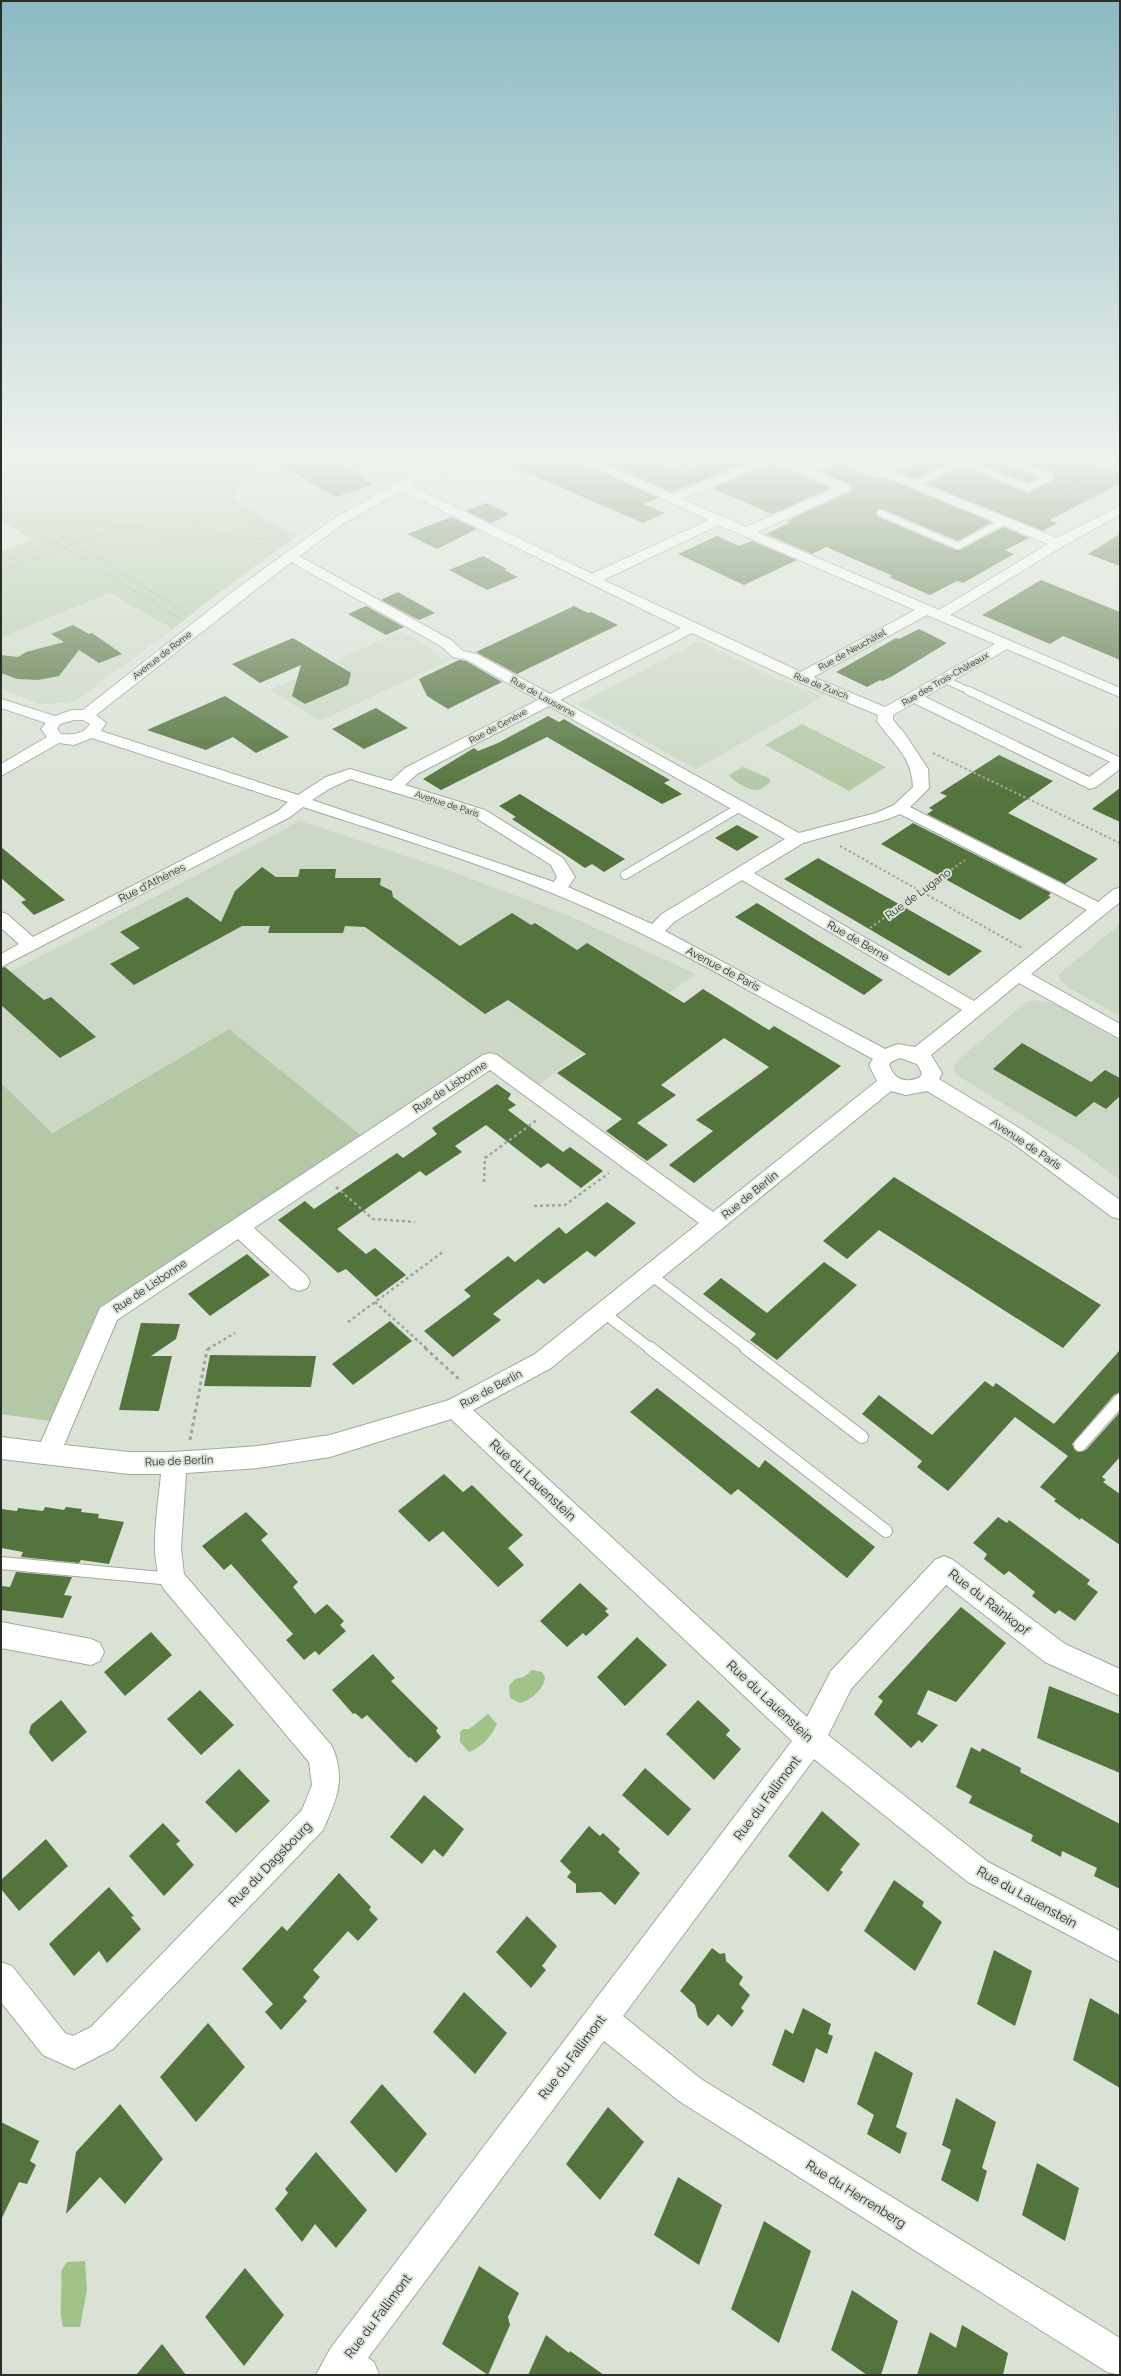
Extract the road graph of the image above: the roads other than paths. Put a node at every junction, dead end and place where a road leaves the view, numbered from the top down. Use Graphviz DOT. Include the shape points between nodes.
graph roads {
  1 [pos="268,570"];
  2 [pos="328,570"];
  3 [pos="571,570"];
  4 [pos="613,570"];
  5 [pos="833,570"];
  6 [pos="1014,570"];
  7 [pos="591,580"];
  8 [pos="925,610"];
  9 [pos="939,616"];
  10 [pos="691,628"];
  11 [pos="1004,645"];
  12 [pos="801,678"];
  13 [pos="945,680"];
  14 [pos="1120,693"];
  15 [pos="914,697"];
  16 [pos="548,700"];
  17 [pos="1,703"];
  18 [pos="886,713"];
  19 [pos="87,715"];
  20 [pos="55,721"];
  21 [pos="92,733"];
  22 [pos="56,738"];
  23 [pos="1120,762"];
  24 [pos="1,771"];
  25 [pos="394,787"];
  26 [pos="301,801"];
  27 [pos="742,806"];
  28 [pos="900,808"];
  29 [pos="797,839"];
  30 [pos="742,873"];
  31 [pos="625,875"];
  32 [pos="558,889"];
  33 [pos="1120,893"];
  34 [pos="1100,910"];
  35 [pos="1,918"];
  36 [pos="654,932"];
  37 [pos="31,946"];
  38 [pos="1,961"];
  39 [pos="1019,975"];
  40 [pos="974,1009"];
  41 [pos="1120,1032"];
  42 [pos="918,1055"];
  43 [pos="884,1057"];
  44 [pos="889,1082"];
  45 [pos="928,1082"];
  46 [pos="1120,1211"];
  47 [pos="715,1224"];
  48 [pos="239,1227"];
  49 [pos="651,1275"];
  50 [pos="299,1282"];
  51 [pos="604,1313"];
  52 [pos="1120,1400"];
  53 [pos="466,1402"];
  54 [pos="862,1437"];
  55 [pos="1080,1445"];
  56 [pos="1,1448"];
  57 [pos="48,1454"];
  58 [pos="180,1462"];
  59 [pos="886,1532"];
  60 [pos="1,1563"];
  61 [pos="172,1579"];
  62 [pos="1,1635"];
  63 [pos="91,1652"];
  64 [pos="1120,1683"];
  65 [pos="811,1739"];
  66 [pos="1120,1947"];
  67 [pos="1,1977"];
  68 [pos="600,2018"];
  69 [pos="1120,2359"];
  70 [pos="346,2371"];
  1 -- 19 [label="street, Avenue de Rome"];
  2 -- 16 [label="street, Rue de Lausanne" via="446,642 458,654 472,657"];
  3 -- 7 [label="street, Rue de Zurich"];
  4 -- 7 [label="street"];
  5 -- 8 [label="street, Rue des Trois-Châteaux"];
  6 -- 9 [label="street"];
  7 -- 10 [label="street, Rue de Zurich"];
  8 -- 9 [label="street, Rue des Trois-Châteaux"];
  8 -- 12 [label="street, Rue de Neuchâtel"];
  9 -- 11 [label="street, Rue des Trois-Châteaux"];
  10 -- 12 [label="street, Rue de Zurich"];
  10 -- 16 [label="street, Rue de Genève"];
  11 -- 13 [label="street, Rue des Trois-Châteaux"];
  11 -- 14 [label="street, Rue des Trois-Châteaux"];
  12 -- 18 [label="street, Rue de Zurich"];
  13 -- 15 [label="street, Rue des Trois-Châteaux"];
  13 -- 23 [label="lane"];
  15 -- 18 [label="street, Rue des Trois-Châteaux"];
  15 -- 23 [label="street" via="1090,784"];
  16 -- 25 [label="street, Rue de Genève" via="411,772"];
  16 -- 27 [label="street, Rue de Lausanne"];
  17 -- 20 [label="street"];
  18 -- 28 [label="street" via="885,721 900,737 920,770 921,788"];
  19 -- 20 [label="street" via="72,714"];
  19 -- 21 [label="street" via="98,723"];
  20 -- 22 [label="street" via="49,729"];
  21 -- 22 [label="street" via="74,740"];
  21 -- 26 [label="street, Avenue de Paris"];
  22 -- 24 [label="street"];
  25 -- 26 [label="street, Avenue de Paris" via="350,774 334,778"];
  25 -- 32 [label="street, Avenue de Paris" via="479,813 494,822 557,862 566,877"];
  26 -- 32 [label="street, Avenue de Paris"];
  26 -- 37 [label="street, Rue d'Athènes" via="284,814"];
  27 -- 29 [label="street, Rue de Lausanne"];
  27 -- 31 [label="lane"];
  28 -- 29 [label="street" via="882,816"];
  28 -- 34 [label="street"];
  29 -- 30 [label="street"];
  30 -- 36 [label="street" via="668,918"];
  30 -- 40 [label="street, Rue de Berne"];
  32 -- 36 [label="street, Avenue de Paris"];
  33 -- 34 [label="street"];
  34 -- 39 [label="street"];
  35 -- 37 [label="street"];
  36 -- 43 [label="street, Avenue de Paris"];
  37 -- 38 [label="street, Rue d'Athènes"];
  39 -- 40 [label="street"];
  39 -- 41 [label="street"];
  40 -- 42 [label="street"];
  42 -- 43 [label="street" via="898,1051"];
  42 -- 45 [label="street" via="931,1067 932,1073"];
  43 -- 44 [label="street" via="879,1065 881,1073"];
  44 -- 45 [label="street" via="913,1088"];
  44 -- 47 [label="street, Rue de Berlin"];
  45 -- 46 [label="street, Avenue de Paris" via="1017,1136"];
  47 -- 48 [label="street, Rue de Lisbonne" via="490,1060"];
  47 -- 49 [label="street, Rue de Berlin"];
  48 -- 50 [label="street"];
  48 -- 57 [label="street, Rue de Lisbonne" via="108,1314"];
  49 -- 51 [label="street, Rue de Berlin"];
  49 -- 54 [label="lane"];
  51 -- 53 [label="street, Rue de Berlin" via="543,1361"];
  51 -- 59 [label="lane"];
  52 -- 55 [label="lane"];
  53 -- 58 [label="street, Rue de Berlin" via="330,1446 258,1457"];
  53 -- 65 [label="street, Rue du Lauenstein"];
  56 -- 57 [label="street, Rue de Berlin"];
  57 -- 58 [label="street, Rue de Berlin" via="129,1463"];
  58 -- 61 [label="street" via="168,1548"];
  60 -- 61 [label="lane"];
  61 -- 67 [label="street, Rue du Dagsbourg" via="322,1756 326,1785 314,1820 102,2038 74,2053 54,2044"];
  62 -- 63 [label="street"];
  64 -- 65 [label="street, Rue du Rainkopf" via="1055,1653 944,1568 841,1680"];
  65 -- 66 [label="street, Rue du Lauenstein" via="978,1872"];
  65 -- 68 [label="street, Rue du Fallimont"];
  68 -- 69 [label="street, Rue du Herrenberg" via="690,2090"];
  68 -- 70 [label="street, Rue du Fallimont"];
}
